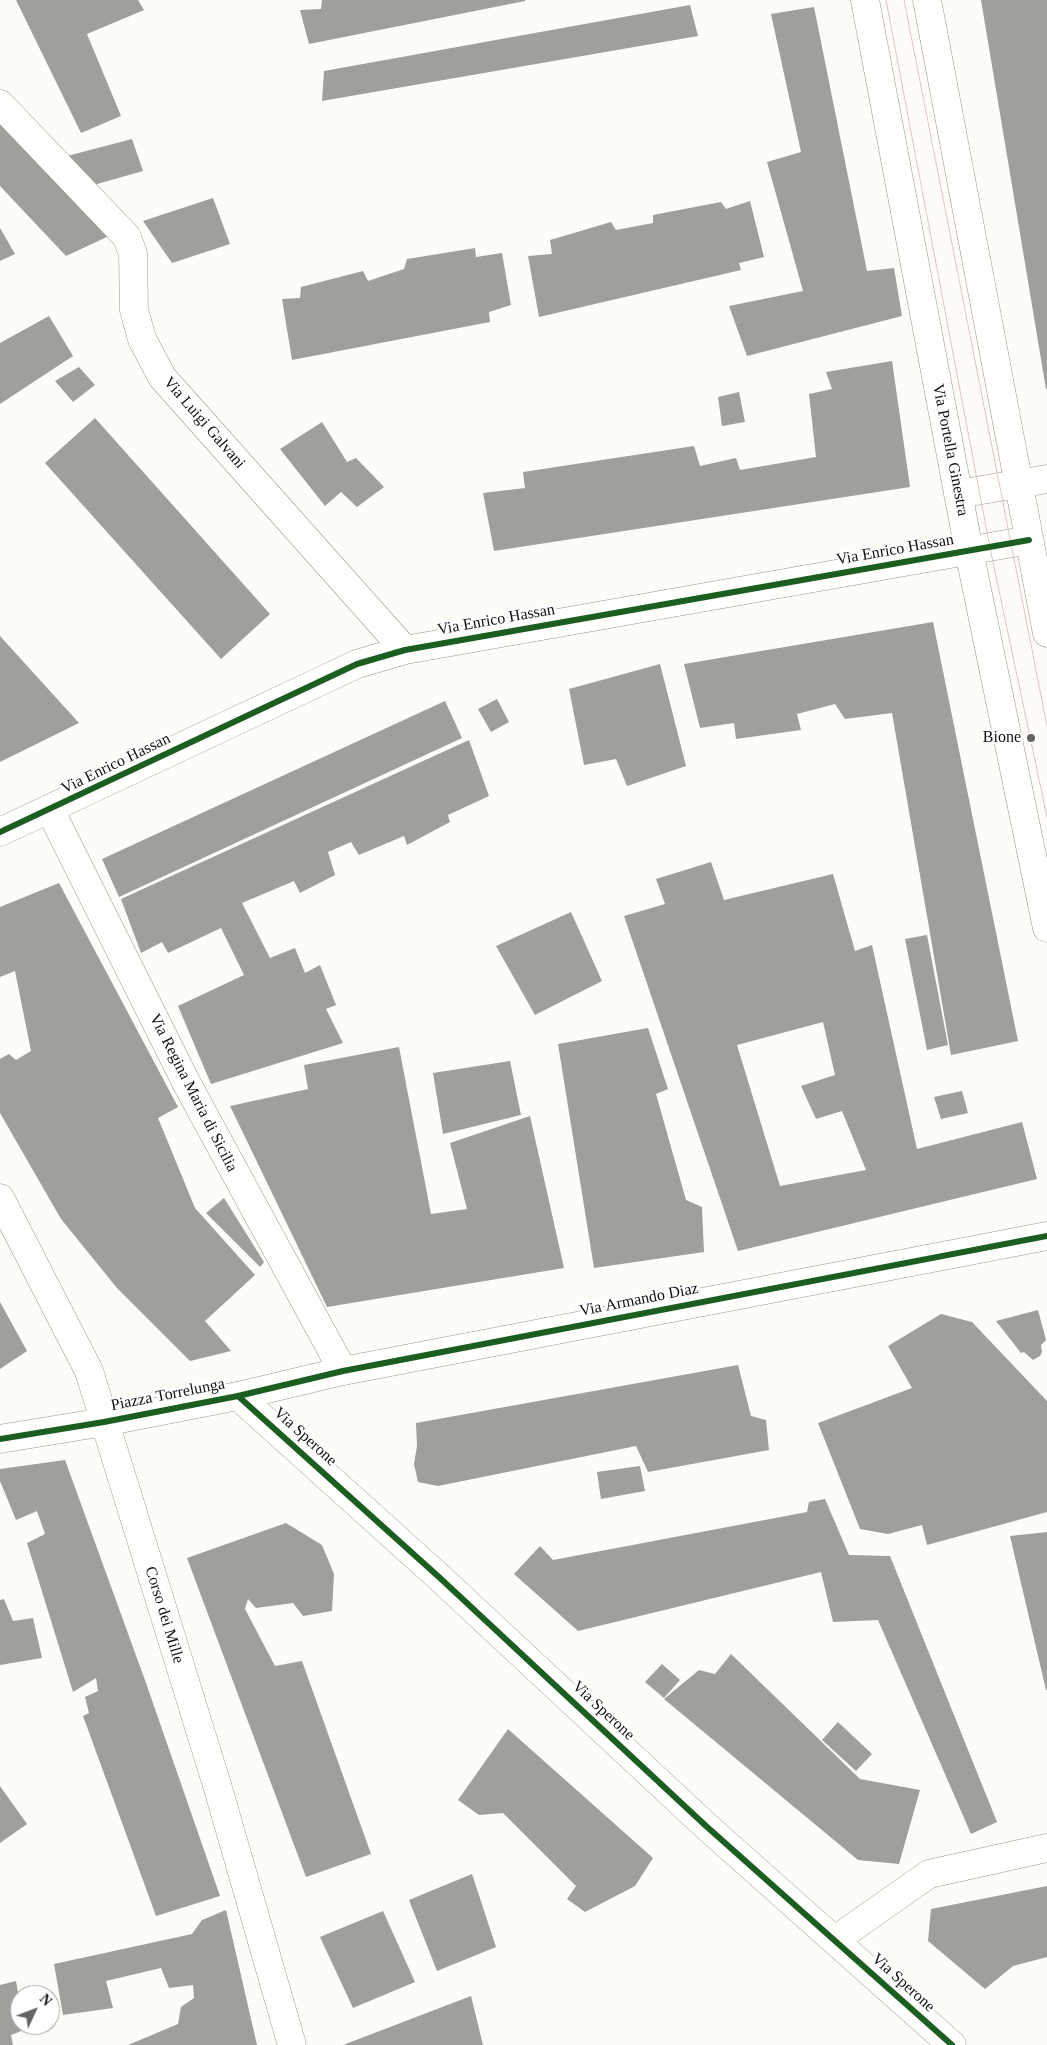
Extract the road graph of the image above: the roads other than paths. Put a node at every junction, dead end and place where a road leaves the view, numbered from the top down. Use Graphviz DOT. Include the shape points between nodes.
graph roads {
  1 [pos="865,0"];
  2 [pos="926,0"];
  3 [pos="0,104"];
  4 [pos="1047,479"];
  5 [pos="1019,483"];
  6 [pos="958,494"];
  7 [pos="1030,540"];
  8 [pos="969,551"];
  9 [pos="1047,632"];
  10 [pos="405,650"];
  11 [pos="50,810"];
  12 [pos="0,832"];
  13 [pos="1047,928"];
  14 [pos="0,1198"];
  15 [pos="1047,1236"];
  16 [pos="343,1371"];
  17 [pos="238,1396"];
  18 [pos="104,1422"];
  19 [pos="0,1439"];
  20 [pos="1047,1848"];
  21 [pos="835,1940"];
  22 [pos="292,2045"];
  23 [pos="952,2045"];
  1 -- 6 [label="street, Via Portella Ginestra"];
  2 -- 5 [label="street"];
  3 -- 10 [label="street, Via Luigi Galvani" via="127,237 133,254 134,310 142,339 162,377"];
  4 -- 5 [label="street"];
  5 -- 6 [label="street"];
  5 -- 7 [label="street"];
  6 -- 8 [label="street, Via Portella Ginestra"];
  7 -- 8 [label="street, Via Enrico Hassan"];
  7 -- 9 [label="street"];
  8 -- 10 [label="street, Via Enrico Hassan"];
  8 -- 13 [label="street, Via Portella Ginestra"];
  10 -- 11 [label="street, Via Enrico Hassan" via="357,664"];
  11 -- 12 [label="street, Via Enrico Hassan"];
  11 -- 16 [label="street, Via Regina Maria di Sicilia" via="187,1084"];
  14 -- 18 [label="street, Corso dei Mille" via="89,1371"];
  15 -- 16 [label="street, Via Armando Diaz"];
  16 -- 17 [label="street, Via Armando Diaz"];
  17 -- 18 [label="street, Piazza Torrelunga"];
  17 -- 21 [label="street, Via Sperone" via="440,1578 706,1826"];
  18 -- 19 [label="street, Piazza Torrelunga"];
  18 -- 22 [label="street, Corso dei Mille" via="217,1785"];
  20 -- 21 [label="street" via="929,1874"];
  21 -- 23 [label="street, Via Sperone"];
}
